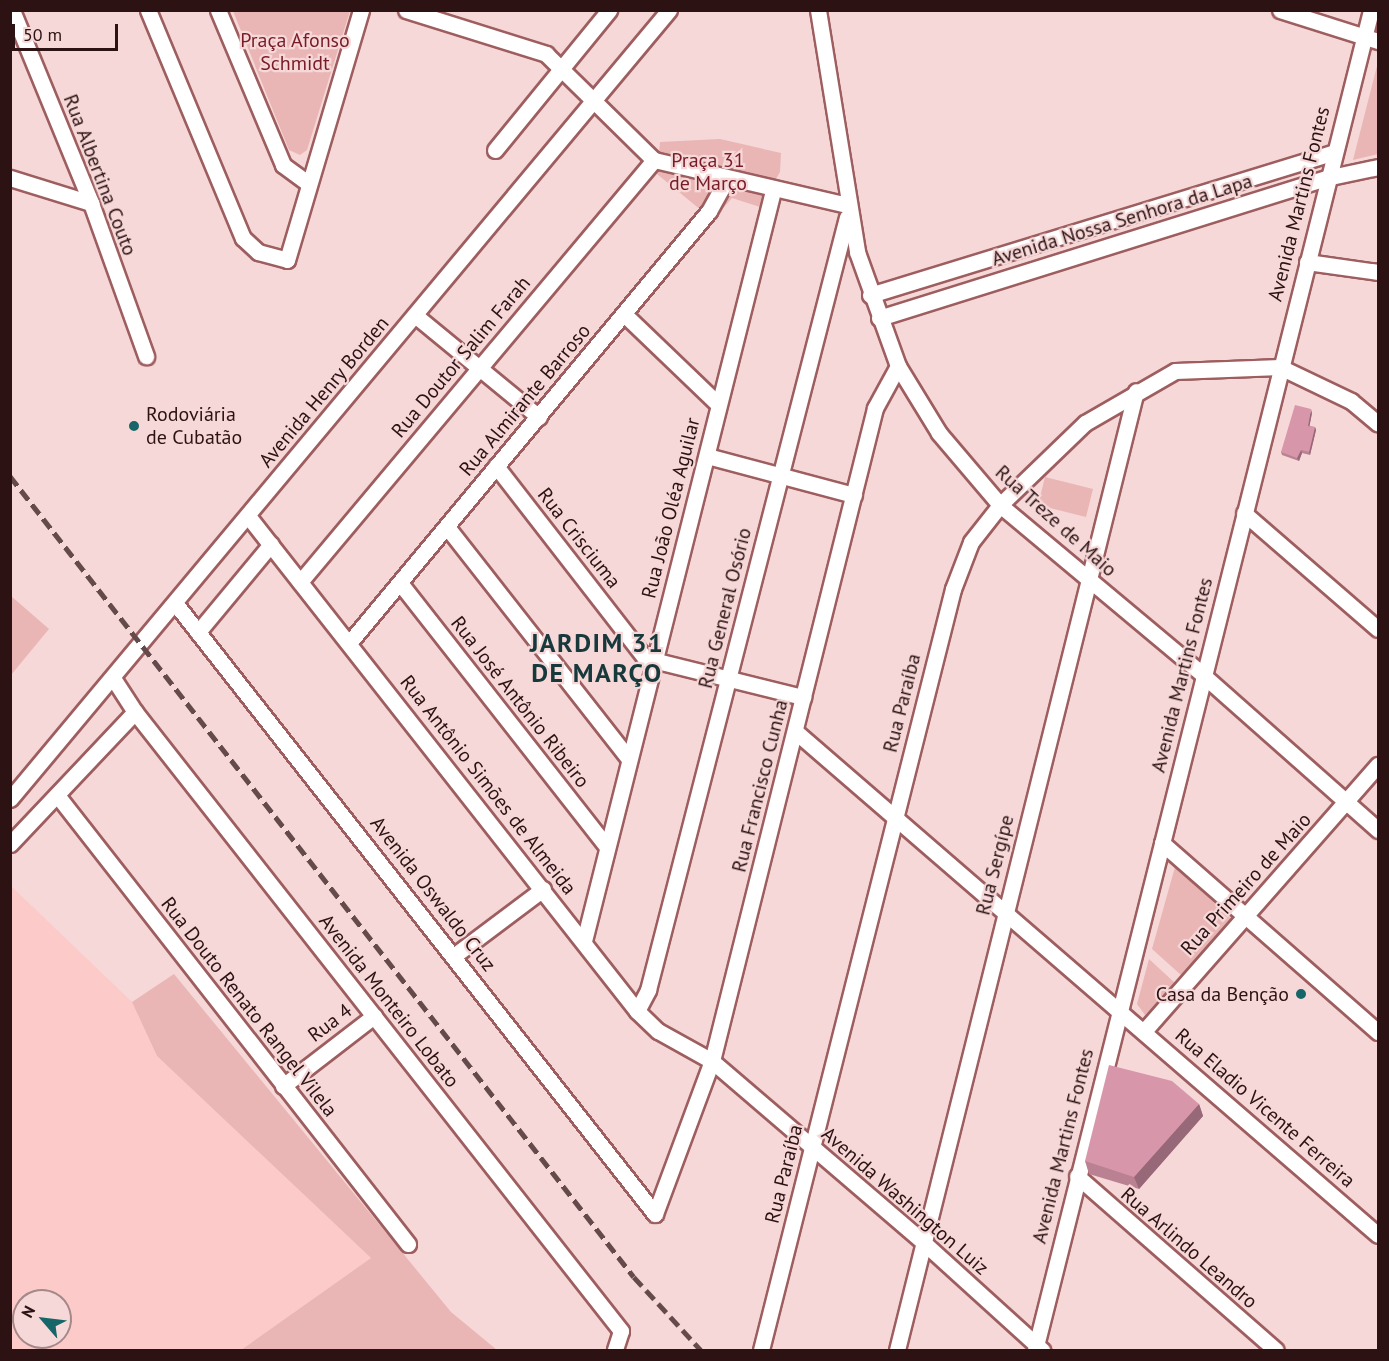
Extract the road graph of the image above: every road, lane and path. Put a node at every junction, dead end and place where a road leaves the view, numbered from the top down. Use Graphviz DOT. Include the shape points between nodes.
graph roads {
  1 [pos="12,10"];
  2 [pos="148,10"];
  3 [pos="218,10"];
  4 [pos="361,10"];
  5 [pos="406,10"];
  6 [pos="609,10"];
  7 [pos="669,10"];
  8 [pos="818,10"];
  9 [pos="1280,10"];
  10 [pos="1371,10"];
  11 [pos="15,31"];
  12 [pos="1371,39"];
  13 [pos="562,67"];
  14 [pos="593,104"];
  15 [pos="495,150"];
  16 [pos="1334,152"];
  17 [pos="654,160"];
  18 [pos="1378,167"];
  19 [pos="10,178"];
  20 [pos="1326,178"];
  21 [pos="727,179"];
  22 [pos="309,184"];
  23 [pos="773,191"];
  24 [pos="92,203"];
  25 [pos="848,209"];
  26 [pos="1306,262"];
  27 [pos="1378,272"];
  28 [pos="870,295"];
  29 [pos="624,314"];
  30 [pos="416,316"];
  31 [pos="879,318"];
  32 [pos="146,356"];
  33 [pos="898,366"];
  34 [pos="1280,367"];
  35 [pos="479,368"];
  36 [pos="1136,391"];
  37 [pos="718,404"];
  38 [pos="539,417"];
  39 [pos="1378,424"];
  40 [pos="707,456"];
  41 [pos="496,466"];
  42 [pos="779,475"];
  43 [pos="854,495"];
  44 [pos="1000,504"];
  45 [pos="1244,513"];
  46 [pos="248,516"];
  47 [pos="447,527"];
  48 [pos="271,544"];
  49 [pos="1090,581"];
  50 [pos="300,582"];
  51 [pos="400,583"];
  52 [pos="175,603"];
  53 [pos="1378,629"];
  54 [pos="198,632"];
  55 [pos="348,642"];
  56 [pos="654,660"];
  57 [pos="1203,675"];
  58 [pos="730,677"];
  59 [pos="112,678"];
  60 [pos="804,697"];
  61 [pos="135,712"];
  62 [pos="796,732"];
  63 [pos="629,759"];
  64 [pos="1378,765"];
  65 [pos="57,795"];
  66 [pos="10,799"];
  67 [pos="1347,802"];
  68 [pos="896,815"];
  69 [pos="1378,830"];
  70 [pos="1161,843"];
  71 [pos="10,844"];
  72 [pos="607,847"];
  73 [pos="543,888"];
  74 [pos="1005,910"];
  75 [pos="1246,915"];
  76 [pos="584,941"];
  77 [pos="455,955"];
  78 [pos="1120,1009"];
  79 [pos="637,1011"];
  80 [pos="374,1016"];
  81 [pos="1145,1030"];
  82 [pos="1378,1032"];
  83 [pos="712,1061"];
  84 [pos="283,1086"];
  85 [pos="812,1149"];
  86 [pos="1077,1176"];
  87 [pos="655,1214"];
  88 [pos="1378,1234"];
  89 [pos="923,1242"];
  90 [pos="408,1244"];
  91 [pos="1038,1349"];
  92 [pos="615,1350"];
  93 [pos="761,1350"];
  94 [pos="897,1350"];
  95 [pos="1276,1350"];
  1 -- 11 [label="street, Rua Albertina Couto"];
  2 -- 22 [label="street" via="243,238 258,252 288,260"];
  3 -- 22 [label="street" via="283,165"];
  4 -- 22 [label="street"];
  5 -- 13 [label="street" via="546,54"];
  6 -- 13 [label="street"];
  7 -- 14 [label="street, Avenida Henry Borden"];
  8 -- 25 [label="street, Rua Treze de Maio"];
  9 -- 12 [label="street"];
  10 -- 12 [label="street, Avenida Martins Fontes"];
  11 -- 24 [label="street, Rua Albertina Couto"];
  12 -- 16 [label="street, Avenida Martins Fontes"];
  13 -- 14 [label="street"];
  13 -- 15 [label="street"];
  14 -- 17 [label="street"];
  14 -- 30 [label="street, Avenida Henry Borden"];
  16 -- 20 [label="street, Avenida Martins Fontes"];
  16 -- 28 [label="street, Avenida Nossa Senhora da Lapa"];
  17 -- 21 [label="street"];
  17 -- 35 [label="street, Rua Doutor Salim Farah"];
  18 -- 20 [label="street, Avenida Nossa Senhora da Lapa"];
  19 -- 24 [label="street"];
  20 -- 26 [label="street, Avenida Martins Fontes"];
  20 -- 31 [label="street, Avenida Nossa Senhora da Lapa"];
  21 -- 23 [label="street"];
  21 -- 29 [label="street, Rua Almirante Barroso" via="710,211"];
  23 -- 25 [label="street"];
  23 -- 37 [label="street, Rua João Oléa Aguilar"];
  24 -- 32 [label="street, Rua Albertina Couto"];
  25 -- 28 [label="street, Rua Treze de Maio"];
  25 -- 42 [label="street, Rua General Osório"];
  26 -- 27 [label="street"];
  26 -- 34 [label="street, Avenida Martins Fontes"];
  28 -- 31 [label="street, Rua Treze de Maio"];
  29 -- 37 [label="street"];
  29 -- 38 [label="street, Rua Almirante Barroso"];
  30 -- 35 [label="street"];
  30 -- 46 [label="street, Avenida Henry Borden"];
  31 -- 33 [label="street, Rua Treze de Maio"];
  33 -- 43 [label="street, Rua Francisco Cunha" via="875,408"];
  33 -- 44 [label="street, Rua Treze de Maio" via="939,433"];
  34 -- 36 [label="street, Rua Paraíba" via="1175,371"];
  34 -- 39 [label="street, Rua Paraíba" via="1352,400"];
  34 -- 45 [label="street, Avenida Martins Fontes"];
  35 -- 38 [label="street"];
  35 -- 50 [label="street, Rua Doutor Salim Farah"];
  36 -- 44 [label="street, Rua Paraíba" via="1085,423"];
  36 -- 49 [label="street, Rua Sergípe"];
  37 -- 40 [label="street, Rua João Oléa Aguilar"];
  38 -- 41 [label="street, Rua Almirante Barroso"];
  40 -- 42 [label="street"];
  40 -- 56 [label="street, Rua João Oléa Aguilar"];
  41 -- 47 [label="street, Rua Almirante Barroso"];
  41 -- 56 [label="street, Rua Crisciuma" via="645,658"];
  42 -- 43 [label="street"];
  42 -- 58 [label="street, Rua General Osório"];
  43 -- 60 [label="street, Rua Francisco Cunha"];
  44 -- 49 [label="street, Rua Treze de Maio"];
  44 -- 68 [label="street, Rua Paraíba" via="971,542 953,589"];
  45 -- 53 [label="street"];
  45 -- 57 [label="street, Avenida Martins Fontes"];
  46 -- 48 [label="street, Rua Antônio Simões de Almeida"];
  46 -- 52 [label="street, Avenida Henry Borden"];
  47 -- 51 [label="street, Rua Almirante Barroso"];
  47 -- 63 [label="street"];
  48 -- 50 [label="street, Rua Antônio Simões de Almeida"];
  48 -- 54 [label="street"];
  49 -- 57 [label="street, Rua Treze de Maio"];
  49 -- 74 [label="street, Rua Sergípe"];
  50 -- 55 [label="street, Rua Antônio Simões de Almeida"];
  51 -- 55 [label="street, Rua Almirante Barroso"];
  51 -- 72 [label="street, Rua José Antônio Ribeiro"];
  52 -- 54 [label="street, Avenida Oswaldo Cruz"];
  52 -- 59 [label="street, Avenida Henry Borden"];
  54 -- 77 [label="street, Avenida Oswaldo Cruz"];
  55 -- 73 [label="street, Rua Antônio Simões de Almeida"];
  56 -- 58 [label="street"];
  56 -- 63 [label="street, Rua João Oléa Aguilar"];
  57 -- 67 [label="street, Rua Treze de Maio"];
  57 -- 70 [label="street, Avenida Martins Fontes"];
  58 -- 60 [label="street"];
  58 -- 79 [label="street, Rua General Osório" via="648,990"];
  59 -- 61 [label="street, Avenida Monteiro Lobato"];
  59 -- 66 [label="street, Avenida Henry Borden"];
  60 -- 62 [label="street, Rua Francisco Cunha"];
  61 -- 65 [label="street"];
  61 -- 80 [label="street, Avenida Monteiro Lobato"];
  62 -- 68 [label="street, Rua Eladio Vicente Ferreira"];
  62 -- 83 [label="street, Rua Francisco Cunha"];
  63 -- 72 [label="street, Rua João Oléa Aguilar"];
  64 -- 67 [label="street, Rua Primeiro de Maio"];
  65 -- 71 [label="street"];
  65 -- 84 [label="street, Rua Douto Renato Rangel Vilela"];
  67 -- 69 [label="street, Rua Treze de Maio"];
  67 -- 75 [label="street, Rua Primeiro de Maio"];
  68 -- 74 [label="street, Rua Eladio Vicente Ferreira"];
  68 -- 85 [label="street, Rua Paraíba"];
  70 -- 75 [label="street"];
  70 -- 78 [label="street, Avenida Martins Fontes"];
  72 -- 76 [label="street, Rua João Oléa Aguilar"];
  73 -- 76 [label="street, Rua Antônio Simões de Almeida"];
  73 -- 77 [label="street"];
  74 -- 78 [label="street, Rua Eladio Vicente Ferreira"];
  74 -- 89 [label="street, Rua Sergípe"];
  75 -- 81 [label="street, Rua Primeiro de Maio"];
  75 -- 82 [label="street"];
  76 -- 79 [label="street, Rua Antônio Simões de Almeida"];
  77 -- 87 [label="street, Avenida Oswaldo Cruz"];
  78 -- 81 [label="street, Rua Eladio Vicente Ferreira"];
  78 -- 86 [label="street, Avenida Martins Fontes"];
  79 -- 83 [label="street, Rua Antônio Simões de Almeida" via="658,1031"];
  80 -- 84 [label="street, Rua 4"];
  80 -- 92 [label="street, Avenida Monteiro Lobato" via="621,1331"];
  81 -- 88 [label="street, Rua Eladio Vicente Ferreira"];
  83 -- 85 [label="street, Avenida Washington Luiz"];
  83 -- 87 [label="street, Rua Francisco Cunha"];
  84 -- 90 [label="street, Rua Douto Renato Rangel Vilela"];
  85 -- 89 [label="street, Avenida Washington Luiz"];
  85 -- 93 [label="street, Rua Paraíba"];
  86 -- 91 [label="street, Avenida Martins Fontes"];
  86 -- 95 [label="street, Rua Arlindo Leandro"];
  89 -- 91 [label="street, Avenida Washington Luiz"];
  89 -- 94 [label="street, Rua Sergípe"];
}
